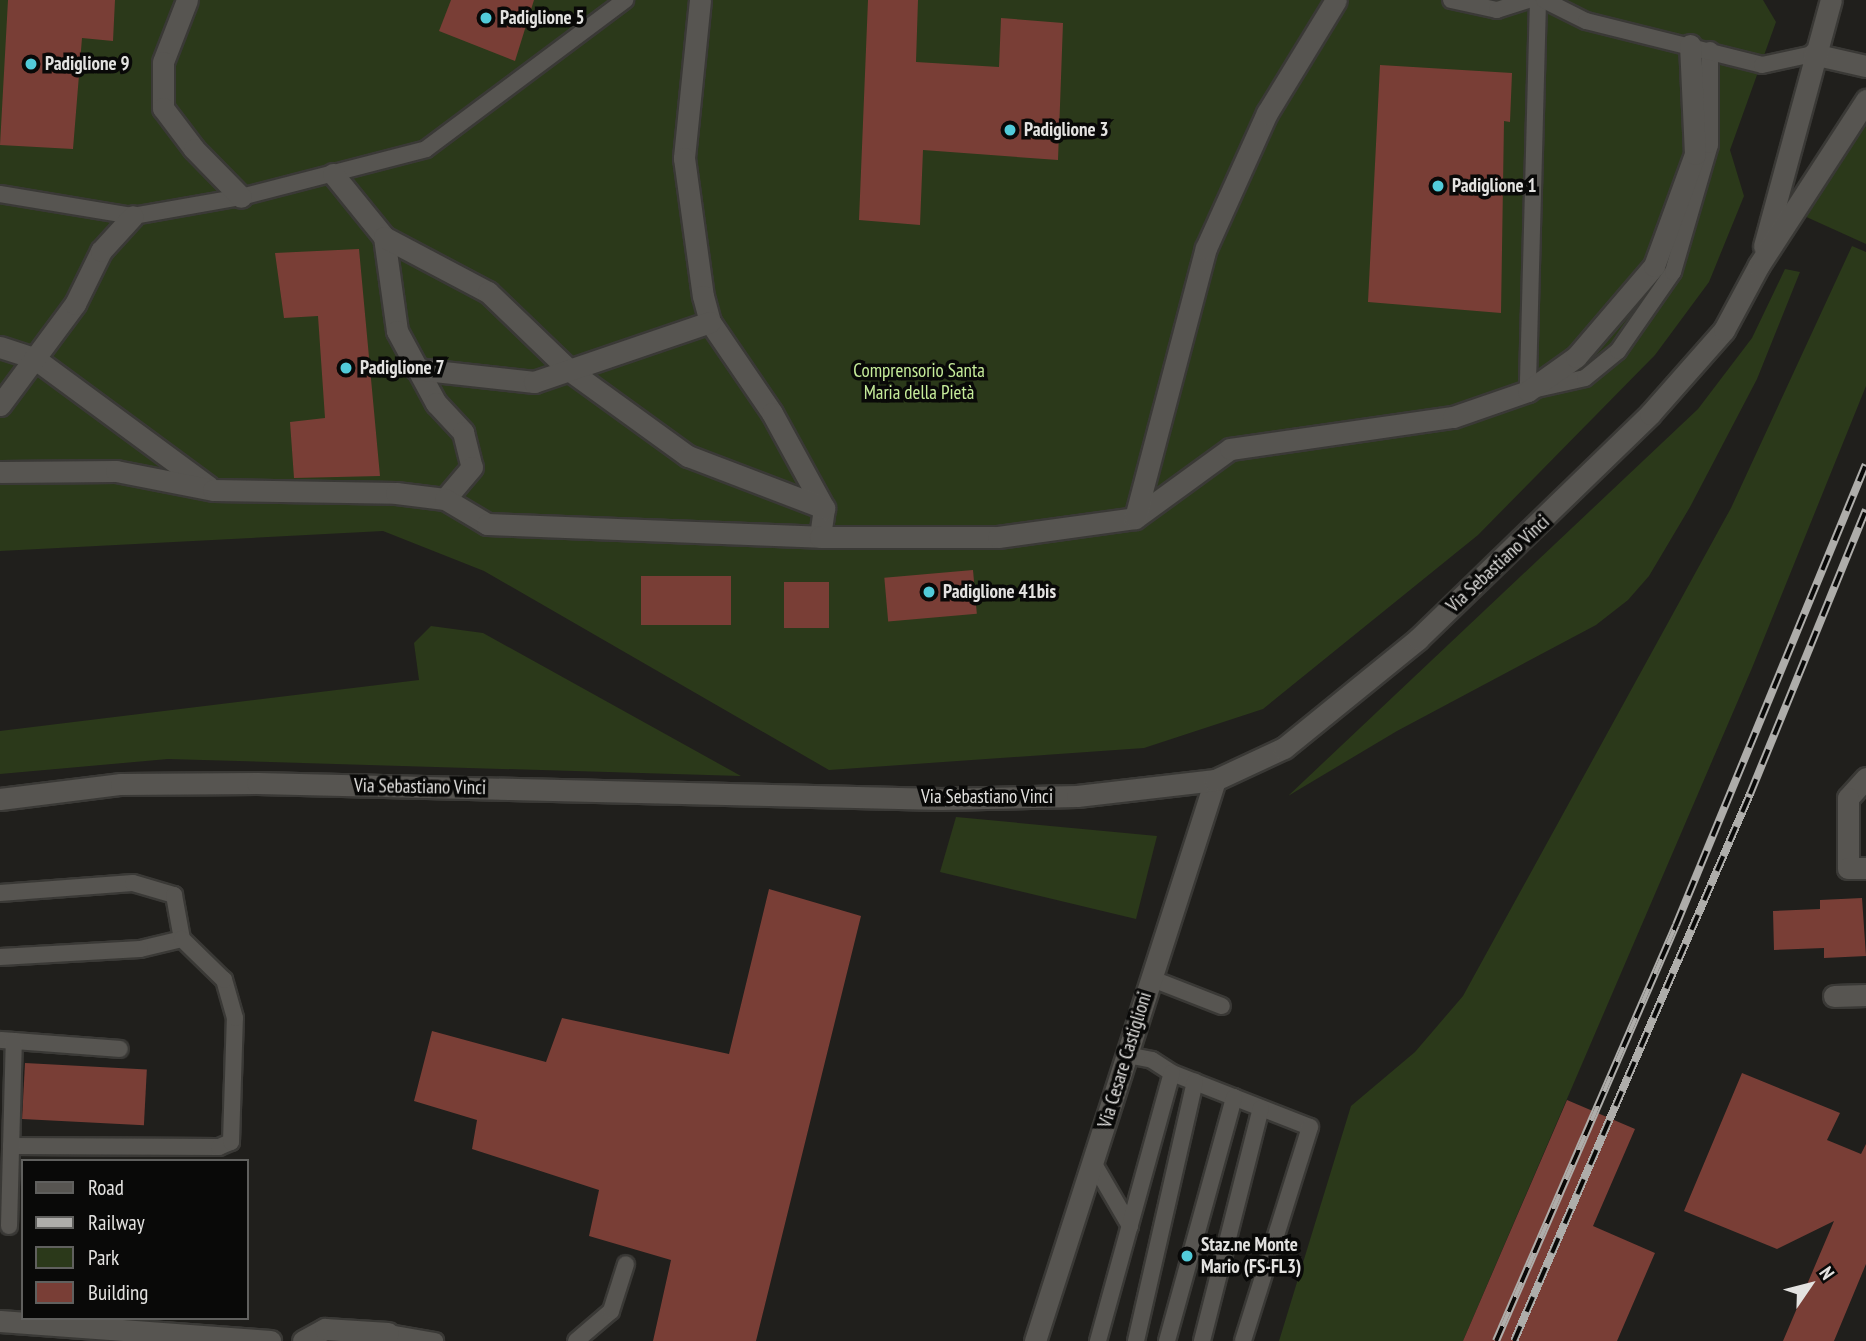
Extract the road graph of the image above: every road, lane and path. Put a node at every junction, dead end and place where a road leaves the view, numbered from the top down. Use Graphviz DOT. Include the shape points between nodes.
graph roads {
  1 [pos="187,0"];
  2 [pos="625,0"];
  3 [pos="700,0"];
  4 [pos="1336,0"];
  5 [pos="1451,0"];
  6 [pos="1528,0"];
  7 [pos="1538,0"];
  8 [pos="1544,0"];
  9 [pos="1831,0"];
  10 [pos="1700,48"];
  11 [pos="1813,54"];
  12 [pos="1866,66"];
  13 [pos="1866,100"];
  14 [pos="333,174"];
  15 [pos="0,194"];
  16 [pos="241,197"];
  17 [pos="133,216"];
  18 [pos="384,237"];
  19 [pos="1759,265"];
  20 [pos="710,322"];
  21 [pos="0,347"];
  22 [pos="34,358"];
  23 [pos="416,369"];
  24 [pos="569,370"];
  25 [pos="1528,391"];
  26 [pos="0,405"];
  27 [pos="0,472"];
  28 [pos="213,490"];
  29 [pos="445,499"];
  30 [pos="824,508"];
  31 [pos="1135,518"];
  32 [pos="820,537"];
  33 [pos="1866,778"];
  34 [pos="1215,780"];
  35 [pos="0,799"];
  36 [pos="1866,868"];
  37 [pos="0,892"];
  38 [pos="182,939"];
  39 [pos="0,957"];
  40 [pos="1150,978"];
  41 [pos="1866,995"];
  42 [pos="1833,996"];
  43 [pos="1222,1006"];
  44 [pos="7,1040"];
  45 [pos="120,1049"];
  46 [pos="1127,1055"];
  47 [pos="1172,1073"];
  48 [pos="1195,1082"];
  49 [pos="1234,1097"];
  50 [pos="1261,1108"];
  51 [pos="11,1146"];
  52 [pos="1094,1164"];
  53 [pos="9,1226"];
  54 [pos="1130,1226"];
  55 [pos="626,1264"];
  56 [pos="0,1321"];
  57 [pos="388,1333"];
  58 [pos="270,1341"];
  59 [pos="303,1341"];
  60 [pos="435,1341"];
  61 [pos="576,1341"];
  62 [pos="1035,1341"];
  63 [pos="1098,1341"];
  64 [pos="1136,1341"];
  65 [pos="1167,1341"];
  66 [pos="1202,1341"];
  67 [pos="1243,1341"];
  1 -- 16 [label="street" via="163,62 163,108 194,149"];
  2 -- 14 [label="lane" via="426,149"];
  3 -- 20 [label="street" via="684,158"];
  4 -- 31 [label="street" via="1267,113 1206,248"];
  5 -- 6 [label="lane" via="1497,10"];
  7 -- 25 [label="lane"];
  8 -- 10 [label="lane" via="1586,21"];
  9 -- 11 [label="street, Via Sebastiano Vinci"];
  10 -- 11 [label="lane" via="1762,65"];
  10 -- 25 [label="street" via="1695,154 1654,266 1576,357"];
  11 -- 12 [label="street"];
  11 -- 19 [label="street, Via Sebastiano Vinci"];
  13 -- 19 [label="street, Via Sebastiano Vinci"];
  14 -- 16 [label="lane"];
  14 -- 18 [label="street"];
  15 -- 17 [label="lane"];
  16 -- 17 [label="lane"];
  17 -- 22 [label="street" via="101,251 75,304"];
  18 -- 23 [label="street" via="397,331"];
  18 -- 24 [label="street" via="488,292"];
  19 -- 34 [label="street, Via Sebastiano Vinci" via="1724,330 1689,373 1522,543 1418,639 1306,732 1284,748"];
  20 -- 24 [label="street"];
  20 -- 30 [label="street" via="772,413"];
  21 -- 22 [label="street"];
  22 -- 26 [label="street"];
  22 -- 28 [label="street"];
  23 -- 24 [label="street" via="534,382"];
  23 -- 29 [label="street" via="436,403 463,432 472,467"];
  24 -- 30 [label="street" via="688,456"];
  25 -- 31 [label="street" via="1453,417 1230,449"];
  27 -- 28 [label="street" via="116,471"];
  28 -- 29 [label="street" via="396,493"];
  29 -- 32 [label="street" via="487,524"];
  30 -- 32 [label="street"];
  31 -- 32 [label="street" via="998,537"];
  33 -- 36 [label="street" via="1849,798 1848,869"];
  34 -- 35 [label="street, Via Sebastiano Vinci" via="1089,796 968,798 257,783 121,785"];
  34 -- 40 [label="street, Via Cesare Castiglioni"];
  37 -- 38 [label="lane" via="133,883 174,895"];
  38 -- 39 [label="lane" via="140,949"];
  38 -- 51 [label="lane" via="225,980 235,1018 231,1142 219,1147"];
  40 -- 43 [label="lane"];
  40 -- 46 [label="street, Via Cesare Castiglioni"];
  41 -- 42 [label="street"];
  44 -- 45 [label="lane"];
  44 -- 51 [label="lane"];
  46 -- 47 [label="lane" via="1152,1060"];
  46 -- 52 [label="street, Via Cesare Castiglioni"];
  47 -- 48 [label="lane"];
  47 -- 54 [label="lane"];
  48 -- 49 [label="lane"];
  48 -- 64 [label="lane"];
  49 -- 50 [label="lane"];
  49 -- 65 [label="lane"];
  50 -- 66 [label="lane"];
  50 -- 67 [label="lane" via="1310,1128"];
  51 -- 53 [label="lane"];
  52 -- 54 [label="lane"];
  52 -- 62 [label="street, Via Cesare Castiglioni"];
  54 -- 63 [label="lane"];
  55 -- 61 [label="lane" via="611,1311"];
  56 -- 58 [label="street"];
  57 -- 59 [label="street" via="325,1329"];
  57 -- 60 [label="lane"];
}
